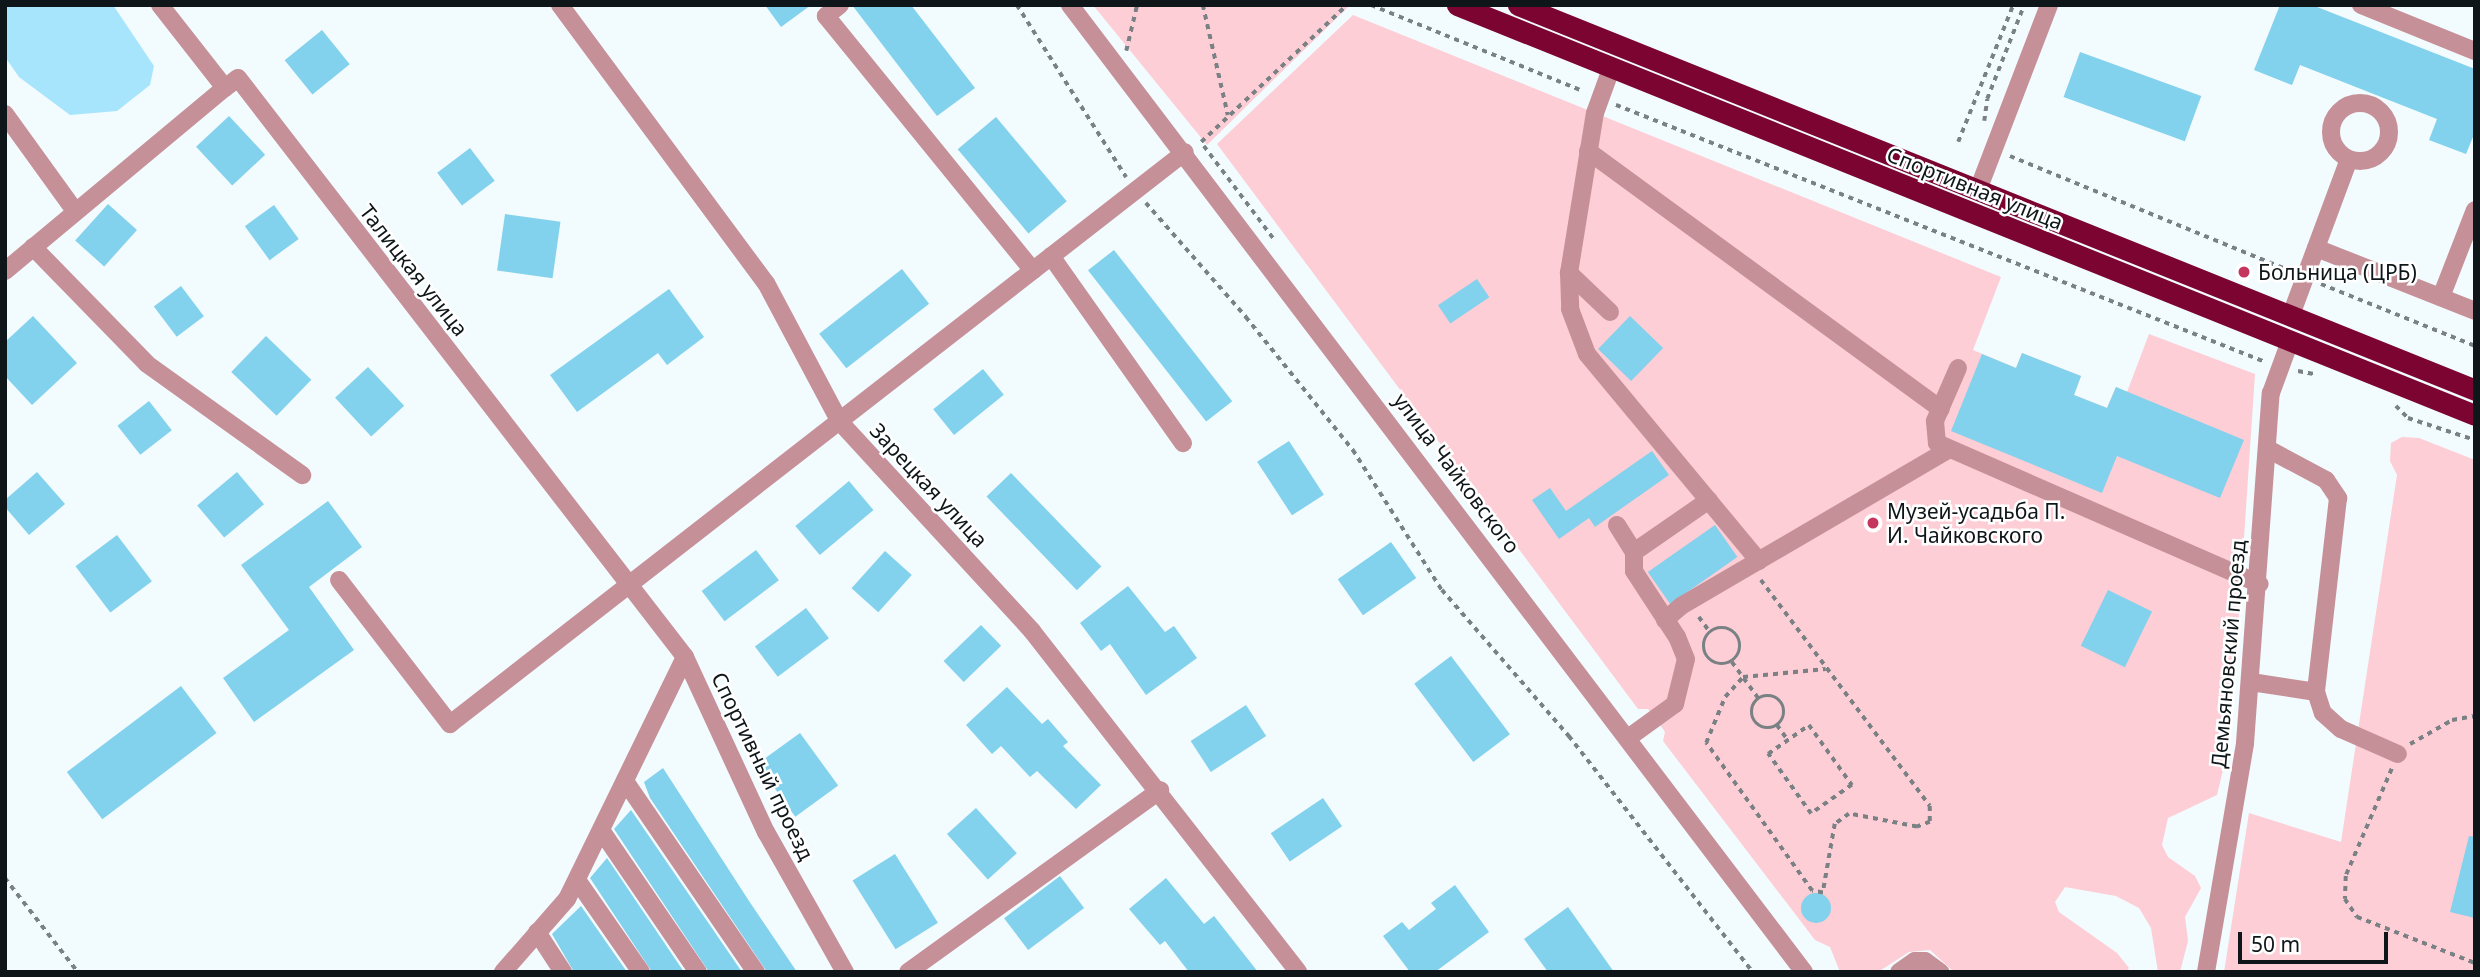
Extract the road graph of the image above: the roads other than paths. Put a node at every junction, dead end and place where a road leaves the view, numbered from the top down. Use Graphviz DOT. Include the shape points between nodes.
graph roads {
  1 [pos="160,5"];
  2 [pos="560,5"];
  3 [pos="840,5"];
  4 [pos="1070,5"];
  5 [pos="1457,5"];
  6 [pos="1518,5"];
  7 [pos="2049,5"];
  8 [pos="2361,5"];
  9 [pos="2475,51"];
  10 [pos="1611,69"];
  11 [pos="225,88"];
  12 [pos="5,114"];
  13 [pos="1588,151"];
  14 [pos="1185,152"];
  15 [pos="2349,159"];
  16 [pos="1978,190"];
  17 [pos="2475,209"];
  18 [pos="75,211"];
  19 [pos="33,247"];
  20 [pos="2316,248"];
  21 [pos="1051,257"];
  22 [pos="5,271"];
  23 [pos="1033,271"];
  24 [pos="1569,273"];
  25 [pos="2441,297"];
  26 [pos="2475,311"];
  27 [pos="1610,312"];
  28 [pos="2291,315"];
  29 [pos="2290,341"];
  30 [pos="1958,368"];
  31 [pos="2475,390"];
  32 [pos="1941,409"];
  33 [pos="2475,415"];
  34 [pos="840,422"];
  35 [pos="1182,443"];
  36 [pos="1950,449"];
  37 [pos="2268,449"];
  38 [pos="302,475"];
  39 [pos="1709,500"];
  40 [pos="1617,525"];
  41 [pos="1634,552"];
  42 [pos="1755,563"];
  43 [pos="339,580"];
  44 [pos="2259,584"];
  45 [pos="630,586"];
  46 [pos="1665,620"];
  47 [pos="685,657"];
  48 [pos="2250,682"];
  49 [pos="2316,692"];
  50 [pos="1628,738"];
  51 [pos="2398,754"];
  52 [pos="625,780"];
  53 [pos="1160,790"];
  54 [pos="601,830"];
  55 [pos="577,880"];
  56 [pos="537,932"];
  57 [pos="503,972"];
  58 [pos="563,972"];
  59 [pos="641,972"];
  60 [pos="698,972"];
  61 [pos="756,972"];
  62 [pos="845,972"];
  63 [pos="908,972"];
  64 [pos="1298,972"];
  65 [pos="1804,972"];
  66 [pos="1899,972"];
  67 [pos="1940,972"];
  68 [pos="2206,972"];
  1 -- 11 [label="street"];
  2 -- 34 [label="street, Зарецкая улица" via="766,283"];
  3 -- 23 [label="street" via="826,16"];
  4 -- 14 [label="street, улица Чайковского"];
  5 -- 10 [label="highway, Спортивная улица"];
  6 -- 16 [label="highway, Спортивная улица"];
  7 -- 16 [label="street"];
  8 -- 9 [label="street"];
  10 -- 13 [label="street" via="1599,98"];
  10 -- 29 [label="highway, Спортивная улица"];
  11 -- 18 [label="street"];
  11 -- 45 [label="street, Талицкая улица" via="238,78"];
  12 -- 18 [label="street"];
  13 -- 24 [label="street"];
  13 -- 32 [label="street"];
  14 -- 21 [label="street"];
  14 -- 50 [label="street, улица Чайковского"];
  15 -- 20 [label="street"];
  16 -- 28 [label="highway, Спортивная улица"];
  17 -- 25 [label="street"];
  18 -- 19 [label="street"];
  19 -- 22 [label="street"];
  19 -- 38 [label="street" via="147,365"];
  20 -- 25 [label="street"];
  20 -- 28 [label="street"];
  21 -- 23 [label="street"];
  21 -- 35 [label="street"];
  23 -- 34 [label="street"];
  24 -- 27 [label="street"];
  24 -- 39 [label="street" via="1570,309 1587,354"];
  25 -- 26 [label="street"];
  28 -- 31 [label="highway, Спортивная улица"];
  29 -- 33 [label="highway, Спортивная улица"];
  29 -- 37 [label="street, Демьяновский проезд" via="2272,393"];
  30 -- 32 [label="street"];
  32 -- 36 [label="street" via="1934,433 1937,443"];
  34 -- 45 [label="street"];
  34 -- 53 [label="street, Зарецкая улица" via="1032,631"];
  36 -- 42 [label="street"];
  36 -- 44 [label="street"];
  37 -- 44 [label="street, Демьяновский проезд"];
  37 -- 49 [label="street" via="2326,480 2338,499"];
  39 -- 41 [label="street"];
  39 -- 42 [label="street"];
  40 -- 41 [label="street"];
  41 -- 46 [label="street" via="1634,571"];
  42 -- 46 [label="street"];
  43 -- 45 [label="street" via="450,724"];
  44 -- 48 [label="street, Демьяновский проезд"];
  45 -- 47 [label="street, Спортивный проезд"];
  46 -- 50 [label="street" via="1686,659 1683,682 1675,704"];
  47 -- 52 [label="street"];
  47 -- 62 [label="street, Спортивный проезд" via="766,832"];
  48 -- 49 [label="street"];
  48 -- 68 [label="street, Демьяновский проезд"];
  49 -- 51 [label="street" via="2330,721"];
  50 -- 65 [label="street, улица Чайковского"];
  52 -- 54 [label="street"];
  52 -- 61 [label="street"];
  53 -- 63 [label="street"];
  53 -- 64 [label="street, Зарецкая улица"];
  54 -- 55 [label="street"];
  54 -- 60 [label="street"];
  55 -- 56 [label="street" via="567,900"];
  55 -- 59 [label="street"];
  56 -- 57 [label="street"];
  56 -- 58 [label="street"];
  66 -- 67 [label="street" via="1915,961 1925,961"];
}
